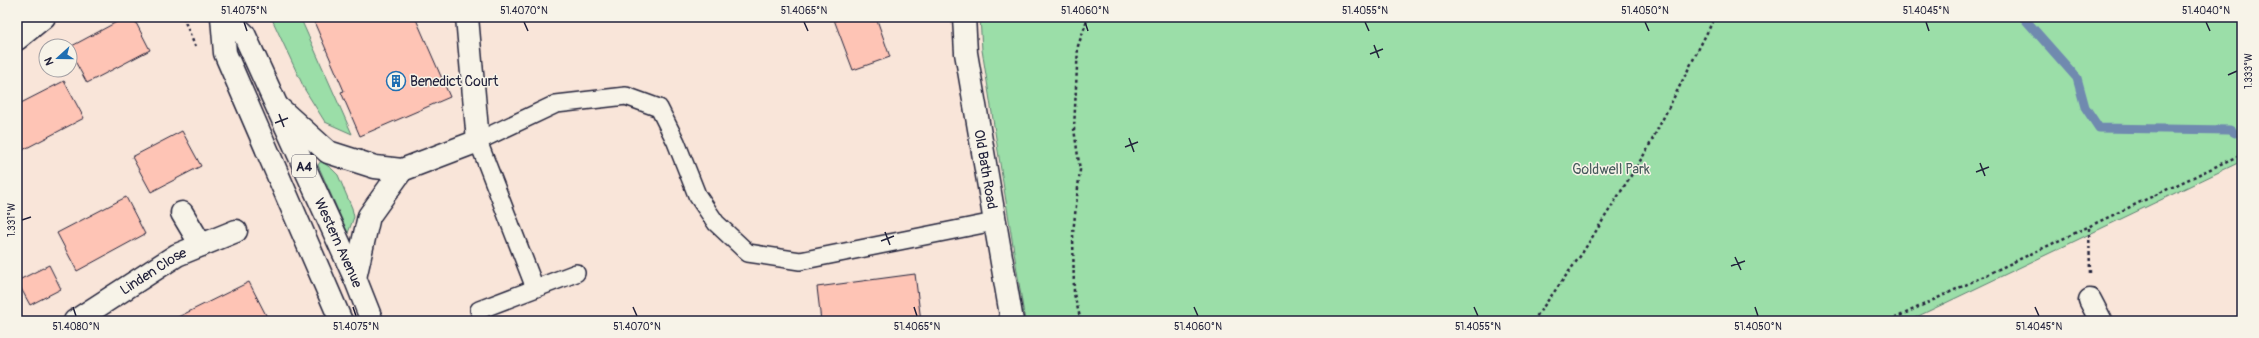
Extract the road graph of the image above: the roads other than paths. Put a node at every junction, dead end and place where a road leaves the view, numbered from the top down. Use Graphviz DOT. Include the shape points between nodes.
graph roads {
  1 [pos="44,17"];
  2 [pos="222,17"];
  3 [pos="226,17"];
  4 [pos="467,17"];
  5 [pos="964,17"];
  6 [pos="17,39"];
  7 [pos="279,108"];
  8 [pos="478,141"];
  9 [pos="402,170"];
  10 [pos="182,212"];
  11 [pos="994,222"];
  12 [pos="236,231"];
  13 [pos="201,245"];
  14 [pos="576,273"];
  15 [pos="355,278"];
  16 [pos="535,288"];
  17 [pos="2090,300"];
  18 [pos="479,310"];
  19 [pos="75,321"];
  20 [pos="341,321"];
  21 [pos="372,321"];
  22 [pos="1012,321"];
  23 [pos="2101,321"];
  1 -- 6 [label="street"];
  2 -- 20 [label="street, Western Avenue / A4" via="225,53"];
  3 -- 7 [label="street, Western Avenue / A4" via="244,34"];
  4 -- 8 [label="street"];
  5 -- 11 [label="street, Old Bath Road" via="966,53"];
  7 -- 9 [label="street" via="328,152 358,163"];
  7 -- 15 [label="street, Western Avenue / A4"];
  8 -- 9 [label="street"];
  8 -- 11 [label="lane" via="556,104 626,96 659,108 697,195 716,223 748,253 800,261"];
  8 -- 16 [label="lane"];
  9 -- 15 [label="street" via="369,216"];
  10 -- 13 [label="street"];
  11 -- 22 [label="street, Old Bath Road"];
  12 -- 13 [label="street, Linden Close"];
  13 -- 19 [label="street, Linden Close" via="177,255"];
  14 -- 16 [label="lane"];
  15 -- 21 [label="street, Western Avenue / A4"];
  16 -- 18 [label="lane"];
  17 -- 23 [label="street"];
}
